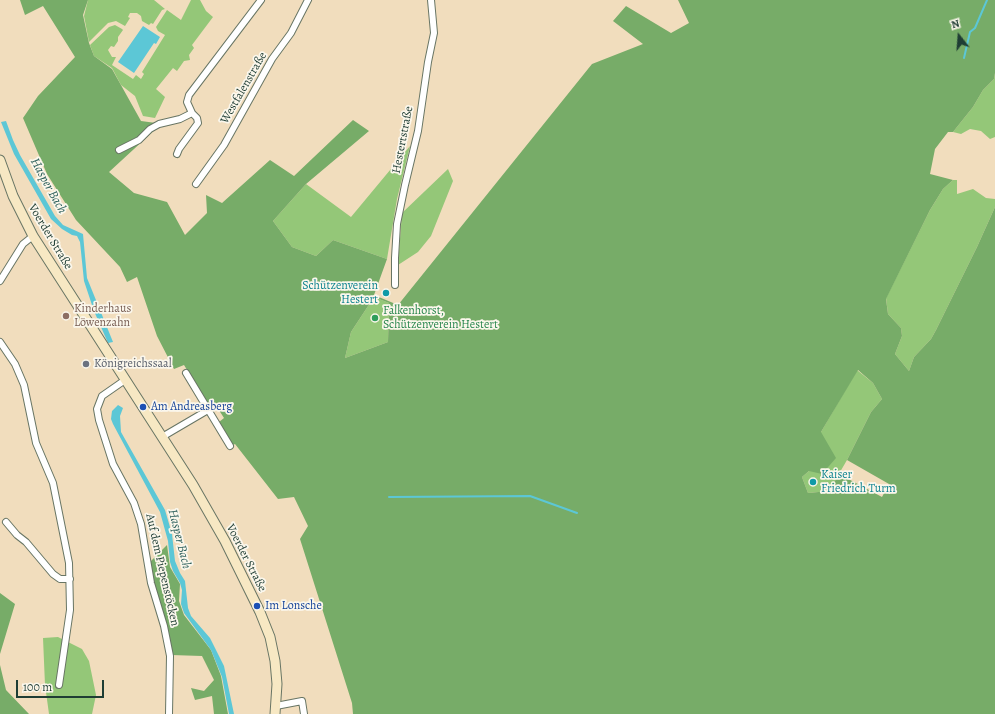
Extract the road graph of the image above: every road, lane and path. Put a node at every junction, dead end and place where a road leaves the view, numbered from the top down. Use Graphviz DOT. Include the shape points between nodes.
graph roads {
  1 [pos="261,0"];
  2 [pos="308,0"];
  3 [pos="431,0"];
  4 [pos="192,113"];
  5 [pos="119,150"];
  6 [pos="177,154"];
  7 [pos="0,160"];
  8 [pos="196,184"];
  9 [pos="33,236"];
  10 [pos="0,281"];
  11 [pos="395,285"];
  12 [pos="0,342"];
  13 [pos="186,373"];
  14 [pos="126,380"];
  15 [pos="208,410"];
  16 [pos="162,437"];
  17 [pos="230,446"];
  18 [pos="6,522"];
  19 [pos="70,579"];
  20 [pos="59,685"];
  21 [pos="275,710"];
  22 [pos="169,714"];
  23 [pos="304,714"];
  1 -- 4 [label="street" via="189,95 187,102"];
  2 -- 8 [label="street, Westfalenstraße" via="224,145"];
  3 -- 11 [label="street, Hestertstraße" via="434,33 418,131 397,224"];
  4 -- 5 [label="street" via="159,124"];
  4 -- 6 [label="street" via="198,124"];
  7 -- 9 [label="main road, Voerder Straße" via="13,196"];
  9 -- 10 [label="street" via="23,244"];
  9 -- 14 [label="main road, Voerder Straße"];
  12 -- 19 [label="street" via="19,370 36,443 53,483"];
  13 -- 15 [label="street"];
  14 -- 16 [label="main road"];
  14 -- 22 [label="street, Auf dem Piepenstöcken" via="102,396 97,409 113,464 134,503 141,524 151,583 170,656"];
  15 -- 16 [label="street"];
  15 -- 17 [label="street"];
  16 -- 21 [label="main road, Voerder Straße" via="211,516 266,626 277,673"];
  18 -- 19 [label="street" via="53,574"];
  19 -- 20 [label="street" via="70,610"];
  21 -- 23 [label="street, Voerder Straße" via="302,701"];
}
